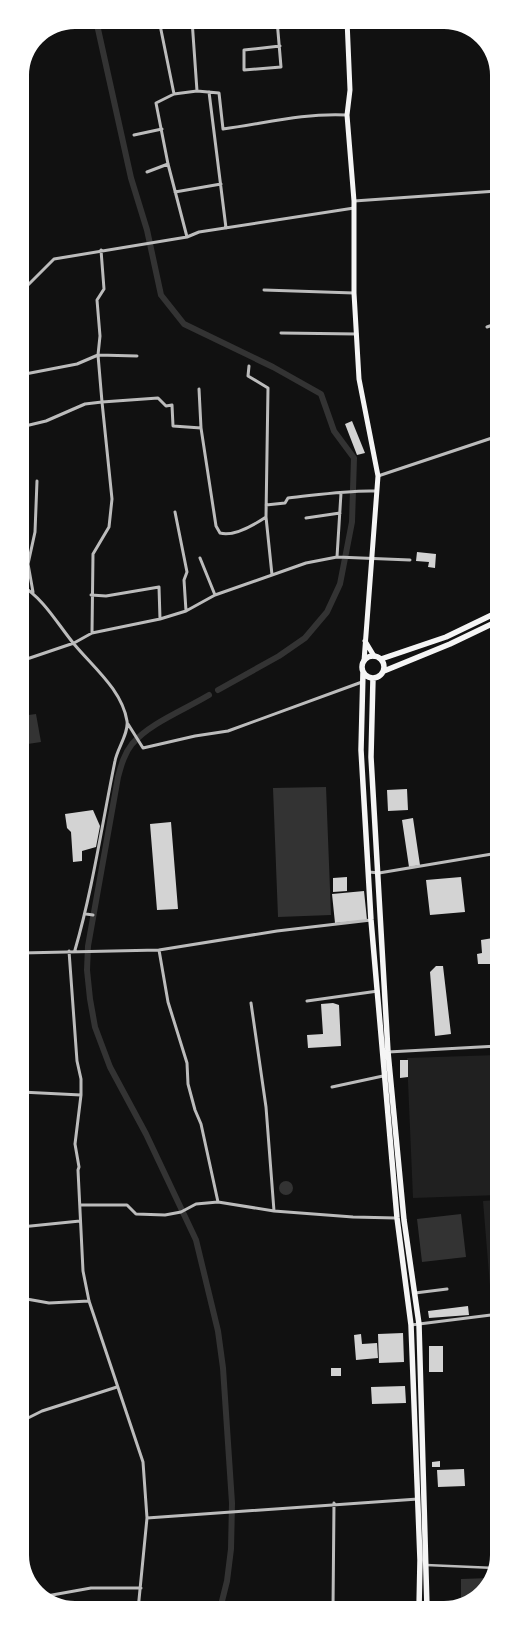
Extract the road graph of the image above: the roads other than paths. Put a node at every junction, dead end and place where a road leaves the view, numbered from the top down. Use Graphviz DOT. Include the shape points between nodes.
graph roads {
  1 [pos="161,29"];
  2 [pos="193,29"];
  3 [pos="278,29"];
  4 [pos="348,29"];
  5 [pos="280,46"];
  6 [pos="197,91"];
  7 [pos="209,92"];
  8 [pos="174,94"];
  9 [pos="347,115"];
  10 [pos="162,130"];
  11 [pos="134,136"];
  12 [pos="168,164"];
  13 [pos="147,172"];
  14 [pos="221,184"];
  15 [pos="490,191"];
  16 [pos="175,192"];
  17 [pos="354,201"];
  18 [pos="354,208"];
  19 [pos="226,228"];
  20 [pos="187,237"];
  21 [pos="101,250"];
  22 [pos="29,284"];
  23 [pos="264,290"];
  24 [pos="354,293"];
  25 [pos="490,326"];
  26 [pos="487,327"];
  27 [pos="281,333"];
  28 [pos="358,334"];
  29 [pos="98,354"];
  30 [pos="137,356"];
  31 [pos="249,366"];
  32 [pos="29,373"];
  33 [pos="199,389"];
  34 [pos="102,402"];
  35 [pos="29,425"];
  36 [pos="201,428"];
  37 [pos="490,439"];
  38 [pos="378,476"];
  39 [pos="37,481"];
  40 [pos="377,491"];
  41 [pos="341,493"];
  42 [pos="266,505"];
  43 [pos="175,512"];
  44 [pos="340,513"];
  45 [pos="266,517"];
  46 [pos="306,518"];
  47 [pos="337,557"];
  48 [pos="374,557"];
  49 [pos="200,558"];
  50 [pos="29,559"];
  51 [pos="410,560"];
  52 [pos="29,570"];
  53 [pos="272,575"];
  54 [pos="29,590"];
  55 [pos="33,592"];
  56 [pos="91,595"];
  57 [pos="215,595"];
  58 [pos="186,611"];
  59 [pos="490,616"];
  60 [pos="160,619"];
  61 [pos="490,625"];
  62 [pos="92,632"];
  63 [pos="84,636"];
  64 [pos="70,639"];
  65 [pos="365,641"];
  66 [pos="74,644"];
  67 [pos="374,656"];
  68 [pos="29,658"];
  69 [pos="381,659"];
  70 [pos="364,661"];
  71 [pos="384,671"];
  72 [pos="363,672"];
  73 [pos="373,678"];
  74 [pos="363,682"];
  75 [pos="127,722"];
  76 [pos="107,808"];
  77 [pos="114,810"];
  78 [pos="490,854"];
  79 [pos="95,868"];
  80 [pos="102,870"];
  81 [pos="368,872"];
  82 [pos="379,873"];
  83 [pos="86,914"];
  84 [pos="93,916"];
  85 [pos="371,920"];
  86 [pos="75,950"];
  87 [pos="159,950"];
  88 [pos="69,951"];
  89 [pos="29,953"];
  90 [pos="378,990"];
  91 [pos="307,1001"];
  92 [pos="251,1003"];
  93 [pos="490,1046"];
  94 [pos="388,1052"];
  95 [pos="384,1076"];
  96 [pos="332,1088"];
  97 [pos="29,1092"];
  98 [pos="80,1095"];
  99 [pos="218,1202"];
  100 [pos="80,1205"];
  101 [pos="274,1211"];
  102 [pos="397,1218"];
  103 [pos="80,1221"];
  104 [pos="29,1226"];
  105 [pos="447,1289"];
  106 [pos="415,1293"];
  107 [pos="29,1299"];
  108 [pos="90,1301"];
  109 [pos="490,1315"];
  110 [pos="419,1324"];
  111 [pos="412,1325"];
  112 [pos="117,1387"];
  113 [pos="29,1418"];
  114 [pos="421,1498"];
  115 [pos="334,1503"];
  116 [pos="147,1518"];
  117 [pos="426,1565"];
  118 [pos="489,1568"];
  119 [pos="141,1588"];
  120 [pos="52,1595"];
  121 [pos="139,1601"];
  122 [pos="332,1601"];
  123 [pos="419,1601"];
  124 [pos="427,1601"];
  1 -- 8 [label="street"];
  2 -- 6 [label="street"];
  3 -- 5 [label="street"];
  4 -- 9 [label="main road" via="350,90"];
  5 -- 5 [label="street" via="244,50 244,70 282,68"];
  6 -- 7 [label="street"];
  6 -- 8 [label="street"];
  7 -- 9 [label="street" via="219,93 223,130 311,114"];
  7 -- 14 [label="street"];
  8 -- 10 [label="street" via="156,103"];
  9 -- 17 [label="main road"];
  10 -- 11 [label="street"];
  10 -- 12 [label="street"];
  12 -- 13 [label="street"];
  12 -- 16 [label="street"];
  14 -- 16 [label="street"];
  14 -- 19 [label="street"];
  15 -- 17 [label="street"];
  16 -- 20 [label="street"];
  17 -- 18 [label="main road"];
  18 -- 19 [label="street"];
  18 -- 24 [label="main road"];
  19 -- 20 [label="street"];
  20 -- 21 [label="street"];
  21 -- 22 [label="street" via="54,259"];
  21 -- 29 [label="street" via="104,288 97,300"];
  23 -- 24 [label="street"];
  24 -- 28 [label="main road"];
  25 -- 26 [label="street"];
  27 -- 28 [label="street"];
  28 -- 38 [label="main road" via="359,379"];
  29 -- 30 [label="street"];
  29 -- 32 [label="street" via="77,364"];
  29 -- 34 [label="street"];
  31 -- 42 [label="street" via="248,376 268,388"];
  33 -- 36 [label="street"];
  34 -- 35 [label="street" via="85,404"];
  34 -- 36 [label="street" via="158,398 166,406 172,405 173,426"];
  34 -- 56 [label="street" via="112,499 109,527 93,554"];
  36 -- 45 [label="street" via="216,526 220,532 227,535"];
  37 -- 38 [label="street"];
  38 -- 40 [label="main road"];
  39 -- 50 [label="street" via="35,532"];
  40 -- 41 [label="street"];
  40 -- 48 [label="main road"];
  41 -- 42 [label="street" via="288,498 285,503"];
  41 -- 44 [label="street"];
  42 -- 45 [label="street"];
  43 -- 58 [label="street" via="187,572 184,580"];
  44 -- 46 [label="street"];
  44 -- 47 [label="street"];
  45 -- 53 [label="street"];
  47 -- 48 [label="street"];
  47 -- 53 [label="street"];
  48 -- 51 [label="street"];
  48 -- 65 [label="main road"];
  49 -- 57 [label="street"];
  52 -- 55 [label="street"];
  53 -- 57 [label="street"];
  54 -- 55 [label="street"];
  55 -- 64 [label="street"];
  56 -- 60 [label="street" via="106,596 159,588"];
  56 -- 62 [label="street"];
  57 -- 58 [label="street"];
  58 -- 60 [label="street"];
  59 -- 69 [label="highway" via="446,637"];
  60 -- 62 [label="street"];
  61 -- 71 [label="highway"];
  62 -- 63 [label="street"];
  63 -- 64 [label="street"];
  63 -- 66 [label="street"];
  64 -- 66 [label="street"];
  65 -- 67 [label="main road"];
  65 -- 70 [label="main road"];
  66 -- 68 [label="street"];
  66 -- 75 [label="street" via="107,681 122,705"];
  67 -- 69 [label="highway"];
  67 -- 70 [label="highway"];
  69 -- 71 [label="highway"];
  70 -- 72 [label="highway"];
  71 -- 73 [label="highway"];
  72 -- 73 [label="highway"];
  72 -- 74 [label="highway"];
  73 -- 82 [label="highway" via="371,757"];
  74 -- 75 [label="street" via="228,731 143,748"];
  74 -- 81 [label="highway" via="362,750"];
  75 -- 76 [label="street" via="115,759"];
  76 -- 77 [label="street"];
  76 -- 79 [label="street"];
  78 -- 82 [label="street"];
  79 -- 80 [label="street"];
  79 -- 83 [label="street"];
  81 -- 82 [label="street"];
  81 -- 85 [label="highway"];
  82 -- 94 [label="highway"];
  83 -- 84 [label="street"];
  83 -- 86 [label="street"];
  85 -- 87 [label="street"];
  85 -- 90 [label="highway"];
  86 -- 87 [label="street"];
  86 -- 88 [label="street"];
  87 -- 99 [label="street" via="168,1002 187,1064 188,1084 201,1124"];
  88 -- 89 [label="street"];
  88 -- 98 [label="street"];
  90 -- 91 [label="street"];
  90 -- 95 [label="highway"];
  92 -- 101 [label="street" via="266,1107"];
  93 -- 94 [label="street"];
  94 -- 106 [label="highway" via="404,1220"];
  95 -- 96 [label="street"];
  95 -- 102 [label="highway"];
  97 -- 98 [label="street"];
  98 -- 100 [label="street" via="75,1144"];
  99 -- 100 [label="street" via="196,1204 181,1212 165,1215 136,1214 127,1205"];
  99 -- 101 [label="street"];
  100 -- 103 [label="street"];
  101 -- 102 [label="street" via="353,1218"];
  102 -- 111 [label="highway"];
  103 -- 104 [label="street"];
  103 -- 108 [label="street" via="83,1271"];
  105 -- 106 [label="street"];
  106 -- 110 [label="highway"];
  107 -- 108 [label="street" via="49,1303"];
  108 -- 112 [label="street"];
  109 -- 110 [label="street"];
  110 -- 111 [label="street"];
  110 -- 114 [label="highway"];
  111 -- 114 [label="highway"];
  112 -- 113 [label="street"];
  112 -- 116 [label="street" via="143,1462"];
  114 -- 115 [label="street"];
  114 -- 117 [label="highway"];
  114 -- 123 [label="highway"];
  115 -- 116 [label="street" via="266,1511"];
  115 -- 122 [label="street"];
  116 -- 119 [label="street"];
  117 -- 118 [label="street"];
  117 -- 124 [label="highway"];
  119 -- 120 [label="street" via="91,1588"];
  119 -- 121 [label="street"];
}
